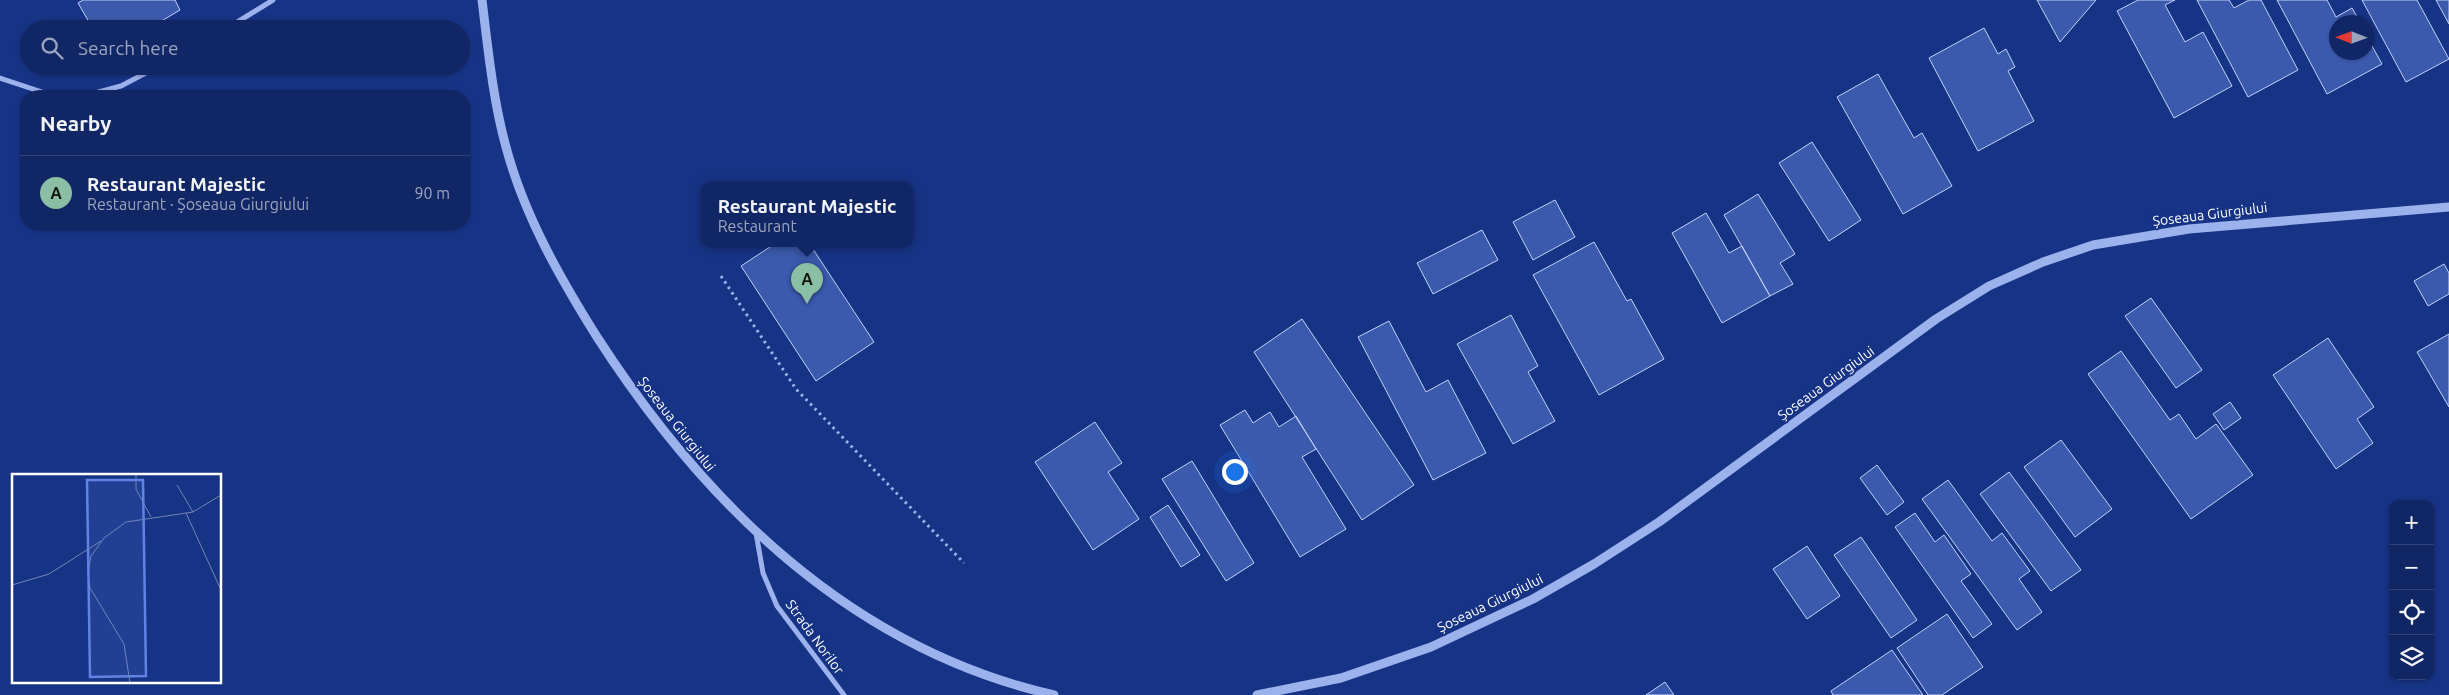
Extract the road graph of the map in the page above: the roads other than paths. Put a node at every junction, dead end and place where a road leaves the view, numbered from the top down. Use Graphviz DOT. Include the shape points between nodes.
graph roads {
  1 [pos="273,0"];
  2 [pos="482,0"];
  3 [pos="241,20"];
  4 [pos="142,75"];
  5 [pos="0,78"];
  6 [pos="36,90"];
  7 [pos="106,90"];
  8 [pos="2449,208"];
  9 [pos="756,533"];
  10 [pos="844,695"];
  11 [pos="1054,695"];
  12 [pos="1257,695"];
  1 -- 3 [label="street"];
  2 -- 9 [label="street, Șoseaua Giurgiului" via="506,148 531,217 562,282 631,387 698,473"];
  4 -- 7 [label="street"];
  5 -- 6 [label="street"];
  8 -- 12 [label="street, Șoseaua Giurgiului" via="2189,229 2093,245 2043,262 1989,286 1936,319 1659,522 1533,598 1431,647 1341,678"];
  9 -- 10 [label="street, Strada Norilor" via="763,573 777,606"];
  9 -- 11 [label="street, Șoseaua Giurgiului" via="827,589 894,634 989,678"];
}
